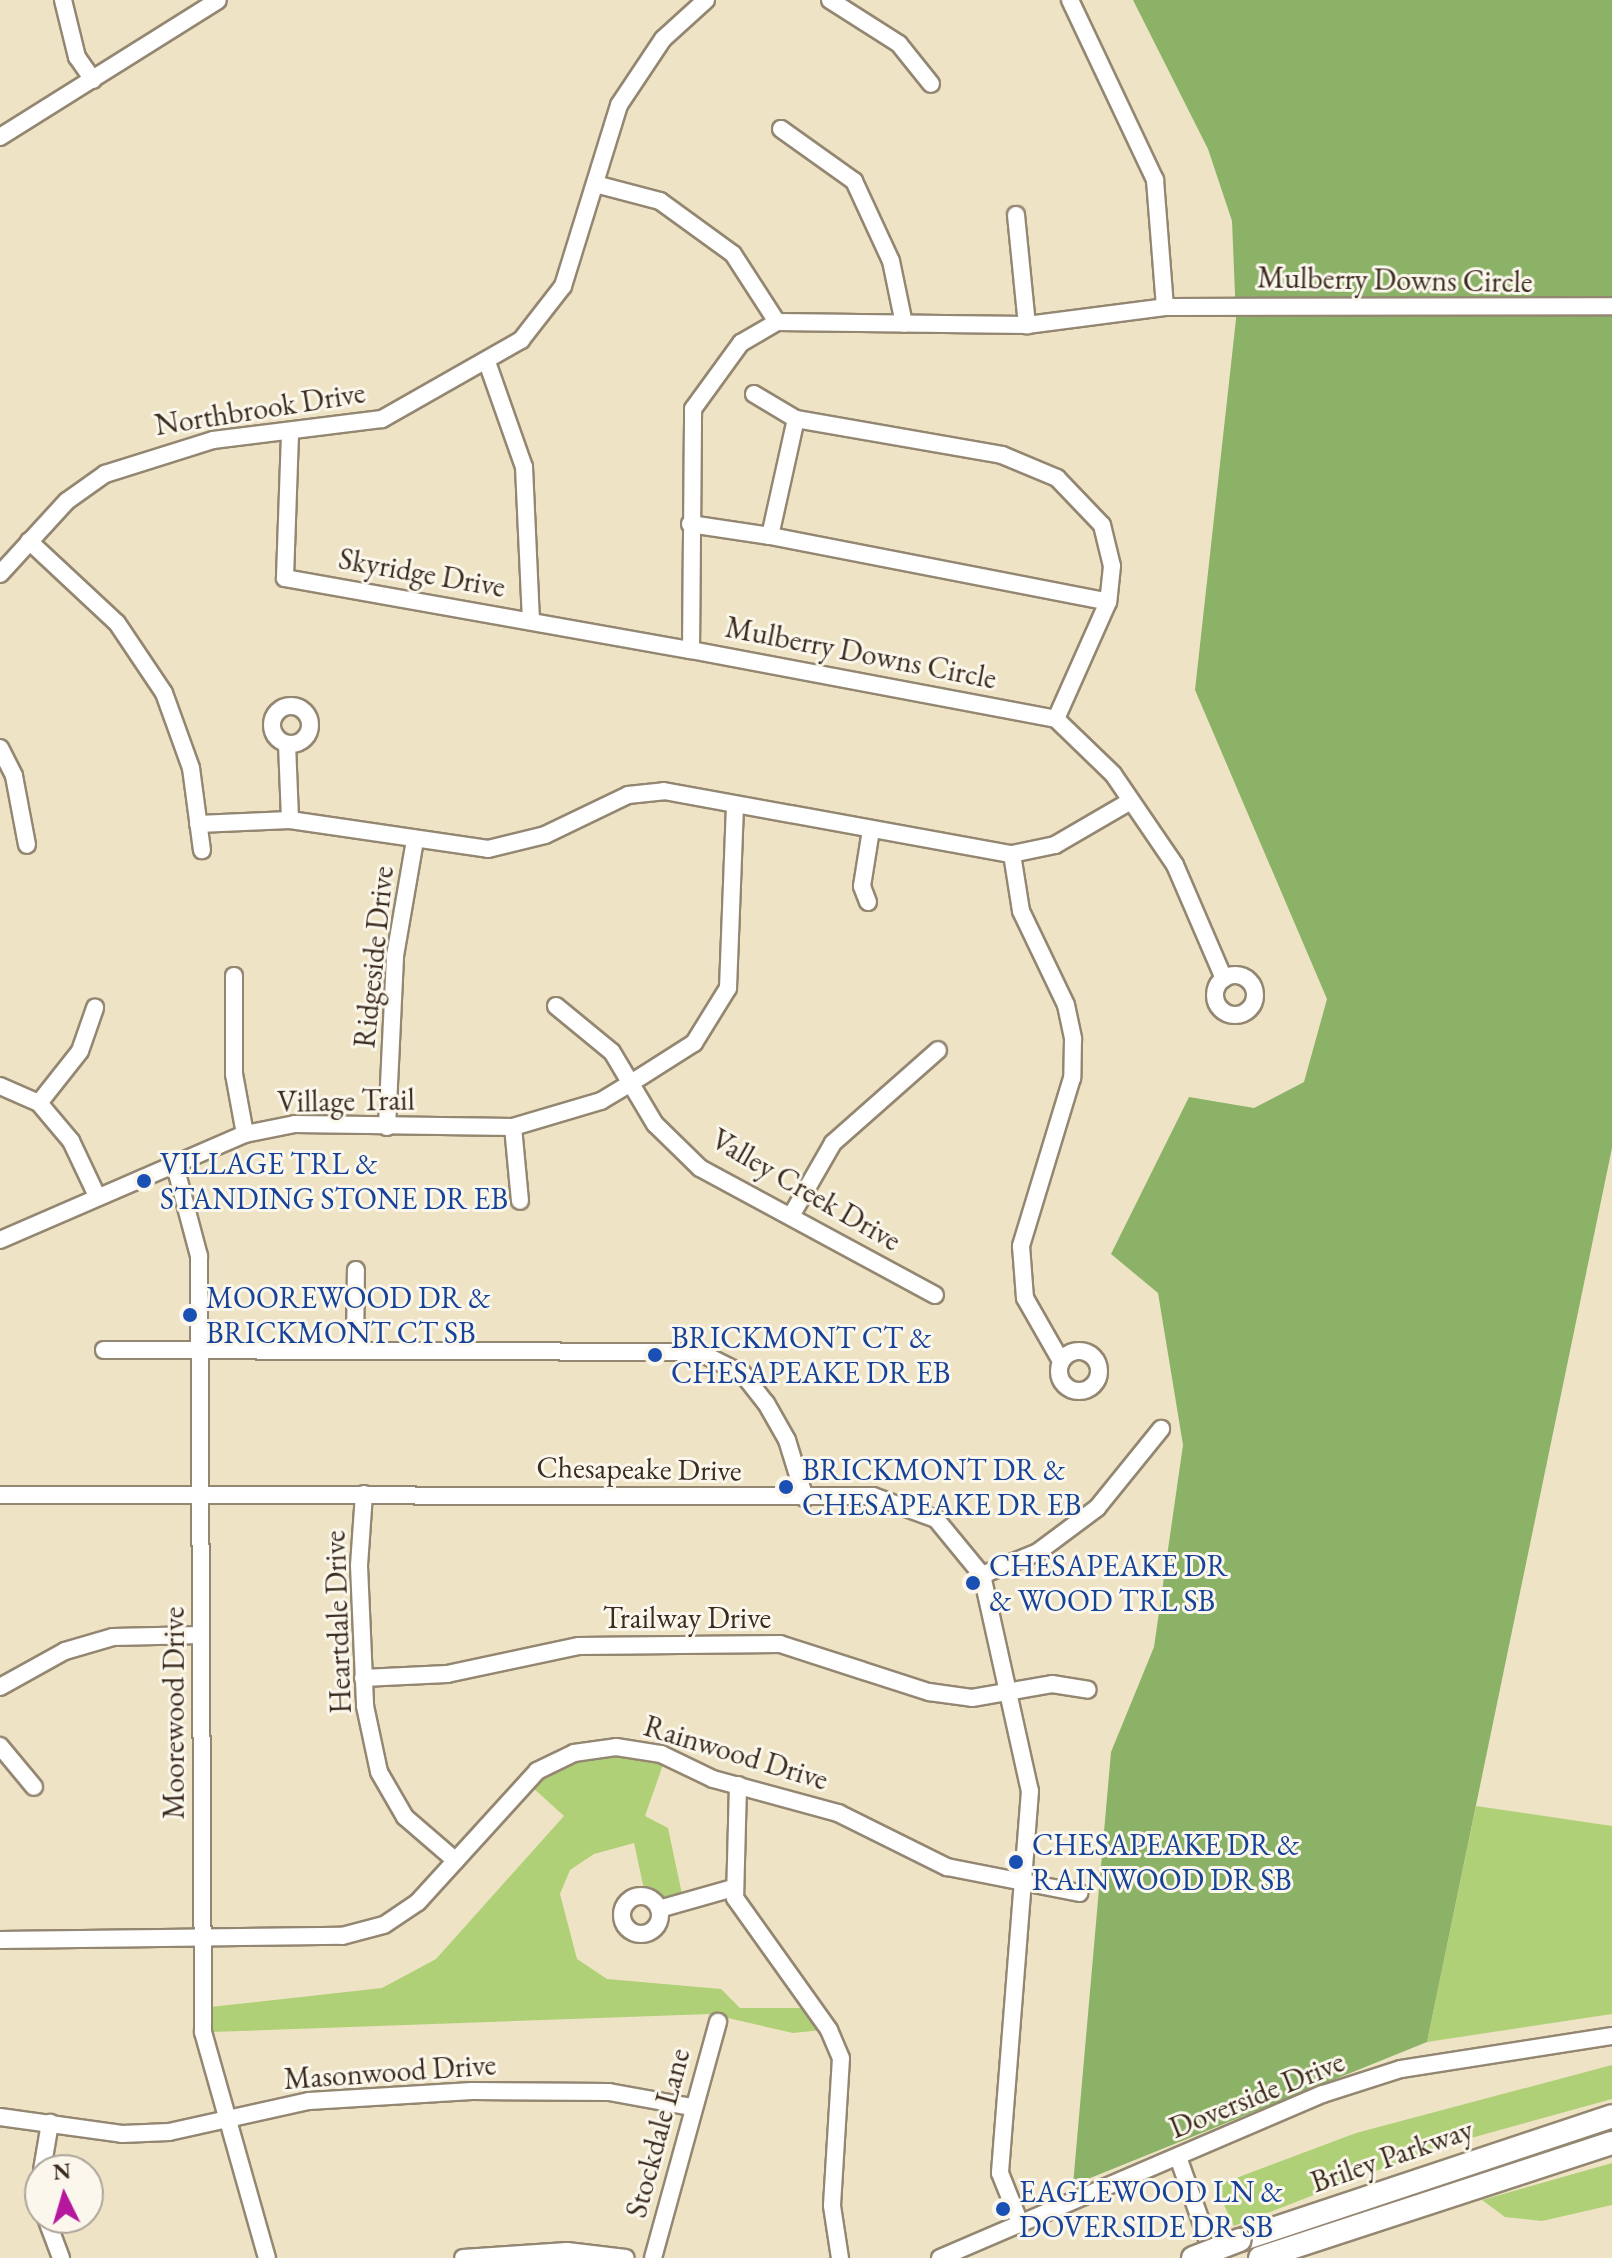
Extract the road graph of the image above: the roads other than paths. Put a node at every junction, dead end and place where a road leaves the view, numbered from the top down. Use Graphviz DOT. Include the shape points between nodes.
graph roads {
  1 [pos="63,0"];
  2 [pos="218,0"];
  3 [pos="706,0"];
  4 [pos="830,0"];
  5 [pos="1070,0"];
  6 [pos="93,80"];
  7 [pos="931,84"];
  8 [pos="781,129"];
  9 [pos="0,137"];
  10 [pos="599,185"];
  11 [pos="1016,215"];
  12 [pos="1612,306"];
  13 [pos="1165,307"];
  14 [pos="777,322"];
  15 [pos="904,324"];
  16 [pos="1027,325"];
  17 [pos="487,362"];
  18 [pos="754,394"];
  19 [pos="796,419"];
  20 [pos="290,434"];
  21 [pos="690,524"];
  22 [pos="770,536"];
  23 [pos="29,541"];
  24 [pos="0,574"];
  25 [pos="1108,602"];
  26 [pos="531,621"];
  27 [pos="691,650"];
  28 [pos="1056,719"];
  29 [pos="287,744"];
  30 [pos="0,748"];
  31 [pos="1129,802"];
  32 [pos="735,805"];
  33 [pos="290,820"];
  34 [pos="198,824"];
  35 [pos="871,830"];
  36 [pos="415,840"];
  37 [pos="27,845"];
  38 [pos="202,850"];
  39 [pos="1012,854"];
  40 [pos="868,902"];
  41 [pos="234,976"];
  42 [pos="1224,979"];
  43 [pos="556,1006"];
  44 [pos="95,1008"];
  45 [pos="938,1050"];
  46 [pos="631,1083"];
  47 [pos="0,1086"];
  48 [pos="39,1103"];
  49 [pos="387,1127"];
  50 [pos="513,1127"];
  51 [pos="245,1134"];
  52 [pos="174,1162"];
  53 [pos="97,1196"];
  54 [pos="520,1201"];
  55 [pos="791,1216"];
  56 [pos="0,1240"];
  57 [pos="356,1270"];
  58 [pos="935,1295"];
  59 [pos="355,1347"];
  60 [pos="201,1349"];
  61 [pos="104,1350"];
  62 [pos="1061,1361"];
  63 [pos="1161,1429"];
  64 [pos="201,1492"];
  65 [pos="364,1494"];
  66 [pos="0,1495"];
  67 [pos="805,1498"];
  68 [pos="982,1575"];
  69 [pos="201,1635"];
  70 [pos="363,1678"];
  71 [pos="0,1687"];
  72 [pos="1088,1690"];
  73 [pos="1006,1694"];
  74 [pos="0,1746"];
  75 [pos="738,1785"];
  76 [pos="34,1787"];
  77 [pos="456,1861"];
  78 [pos="1023,1883"];
  79 [pos="733,1888"];
  80 [pos="1079,1893"];
  81 [pos="659,1909"];
  82 [pos="203,1939"];
  83 [pos="0,1940"];
  84 [pos="718,2022"];
  85 [pos="1612,2036"];
  86 [pos="691,2107"];
  87 [pos="1612,2116"];
  88 [pos="0,2117"];
  89 [pos="223,2119"];
  90 [pos="50,2123"];
  91 [pos="1612,2143"];
  92 [pos="1612,2150"];
  93 [pos="45,2154"];
  94 [pos="1178,2157"];
  95 [pos="1539,2163"];
  96 [pos="1020,2223"];
  97 [pos="52,2234"];
  98 [pos="61,2258"];
  99 [pos="267,2258"];
  100 [pos="463,2258"];
  101 [pos="626,2258"];
  102 [pos="653,2258"];
  103 [pos="840,2258"];
  104 [pos="940,2258"];
  105 [pos="1193,2258"];
  106 [pos="1214,2258"];
  107 [pos="1260,2258"];
  1 -- 6 [label="street" via="77,57"];
  2 -- 6 [label="street"];
  3 -- 10 [label="street, Northbrook Drive" via="663,39 619,105"];
  4 -- 7 [label="street" via="899,44"];
  5 -- 13 [label="street" via="1155,180"];
  6 -- 9 [label="street"];
  8 -- 15 [label="street" via="854,181 891,261"];
  10 -- 14 [label="street" via="660,201 733,254"];
  10 -- 17 [label="street, Northbrook Drive" via="546,316"];
  11 -- 16 [label="street"];
  12 -- 13 [label="street, Mulberry Downs Circle"];
  13 -- 16 [label="street, Mulberry Downs Circle"];
  14 -- 15 [label="street, Mulberry Downs Circle"];
  14 -- 21 [label="street, Mulberry Downs Circle" via="741,343 693,409"];
  15 -- 16 [label="street, Mulberry Downs Circle"];
  17 -- 20 [label="street, Northbrook Drive" via="382,419"];
  17 -- 26 [label="street" via="524,467"];
  18 -- 19 [label="street"];
  19 -- 22 [label="street"];
  19 -- 25 [label="street" via="1002,455 1057,478 1102,525 1112,566"];
  20 -- 23 [label="street, Northbrook Drive" via="146,455 67,501"];
  20 -- 26 [label="street, Skyridge Drive" via="285,578"];
  21 -- 22 [label="street"];
  21 -- 27 [label="street, Mulberry Downs Circle"];
  22 -- 25 [label="street"];
  23 -- 24 [label="street, Northbrook Drive"];
  23 -- 34 [label="street" via="117,623 164,693 191,768"];
  25 -- 28 [label="street"];
  26 -- 27 [label="street, Skyridge Drive"];
  27 -- 28 [label="street, Mulberry Downs Circle"];
  28 -- 31 [label="street" via="1113,774"];
  29 -- 33 [label="street"];
  30 -- 37 [label="street" via="14,776"];
  31 -- 39 [label="street" via="1055,845"];
  31 -- 42 [label="street" via="1194,901"];
  32 -- 35 [label="street"];
  32 -- 36 [label="street" via="664,791 628,795 517,845 466,850"];
  32 -- 46 [label="street, Village Trail" via="728,988 694,1043"];
  33 -- 34 [label="street"];
  33 -- 36 [label="street"];
  34 -- 38 [label="street"];
  35 -- 39 [label="street"];
  35 -- 40 [label="street" via="862,886"];
  36 -- 49 [label="street, Ridgeside Drive" via="395,956"];
  39 -- 62 [label="street" via="1021,911 1066,1005 1073,1039 1065,1108 1021,1246 1025,1298"];
  41 -- 51 [label="street" via="234,1074"];
  43 -- 46 [label="street, Valley Creek Drive" via="587,1025"];
  44 -- 48 [label="street" via="80,1051"];
  45 -- 55 [label="street" via="833,1143"];
  46 -- 50 [label="street, Village Trail" via="601,1101"];
  46 -- 55 [label="street, Valley Creek Drive" via="655,1124 700,1168"];
  47 -- 48 [label="street"];
  48 -- 53 [label="street" via="71,1141"];
  49 -- 50 [label="street, Village Trail"];
  49 -- 51 [label="street, Village Trail" via="295,1124"];
  50 -- 54 [label="street"];
  51 -- 52 [label="street, Village Trail"];
  52 -- 53 [label="street, Village Trail"];
  52 -- 60 [label="street, Moorewood Drive" via="199,1256"];
  53 -- 56 [label="street, Village Trail"];
  55 -- 58 [label="street, Valley Creek Drive"];
  57 -- 59 [label="street"];
  59 -- 60 [label="street"];
  59 -- 67 [label="street" via="669,1347 721,1358 766,1403 787,1440"];
  60 -- 61 [label="street"];
  60 -- 64 [label="street, Moorewood Drive"];
  63 -- 68 [label="street" via="1097,1508 1038,1552"];
  64 -- 65 [label="street, Chesapeake Drive"];
  64 -- 66 [label="street, Chesapeake Drive"];
  64 -- 69 [label="street, Moorewood Drive"];
  65 -- 67 [label="street, Chesapeake Drive"];
  65 -- 70 [label="street, Heartdale Drive"];
  67 -- 68 [label="street, Chesapeake Drive" via="898,1500 952,1532"];
  68 -- 73 [label="street, Chesapeake Drive"];
  69 -- 71 [label="street" via="113,1637 65,1651"];
  69 -- 82 [label="street, Moorewood Drive"];
  70 -- 73 [label="street, Trailway Drive" via="447,1674 579,1646 780,1644 929,1692"];
  70 -- 77 [label="street, Heartdale Drive" via="379,1772 405,1817"];
  72 -- 73 [label="street, Trailway Drive" via="1052,1684"];
  73 -- 78 [label="street, Chesapeake Drive" via="1030,1791"];
  74 -- 76 [label="street"];
  75 -- 77 [label="street, Rainwood Drive" via="661,1754 616,1747 574,1753 537,1771"];
  75 -- 78 [label="street, Rainwood Drive" via="838,1813 947,1867"];
  75 -- 79 [label="street"];
  77 -- 82 [label="street, Rainwood Drive" via="418,1902 384,1925 342,1936"];
  78 -- 80 [label="street, Rainwood Drive"];
  78 -- 96 [label="street, Chesapeake Drive" via="1003,2072 1000,2173"];
  79 -- 81 [label="street"];
  79 -- 103 [label="street" via="759,1941 829,2030 841,2058 832,2206"];
  82 -- 83 [label="street, Rainwood Drive"];
  82 -- 89 [label="street, Moorewood Drive" via="203,2032"];
  84 -- 86 [label="street, Stockdale Lane"];
  85 -- 94 [label="street, Doverside Drive" via="1401,2069 1323,2094"];
  86 -- 89 [label="street, Masonwood Drive" via="609,2092 472,2091 309,2101"];
  86 -- 102 [label="street, Stockdale Lane"];
  87 -- 105 [label="highway, Briley Parkway, bridge"];
  88 -- 90 [label="street, Masonwood Drive"];
  89 -- 90 [label="street, Masonwood Drive" via="122,2134"];
  89 -- 99 [label="street, Moorewood Drive"];
  90 -- 93 [label="street"];
  91 -- 95 [label="highway, Briley Parkway"];
  92 -- 95 [label="highway"];
  94 -- 96 [label="street, Doverside Drive"];
  94 -- 106 [label="street"];
  95 -- 107 [label="highway, Briley Parkway"];
  96 -- 104 [label="street, Doverside Drive"];
  97 -- 98 [label="street"];
  100 -- 101 [label="street" via="567,2251"];
}
